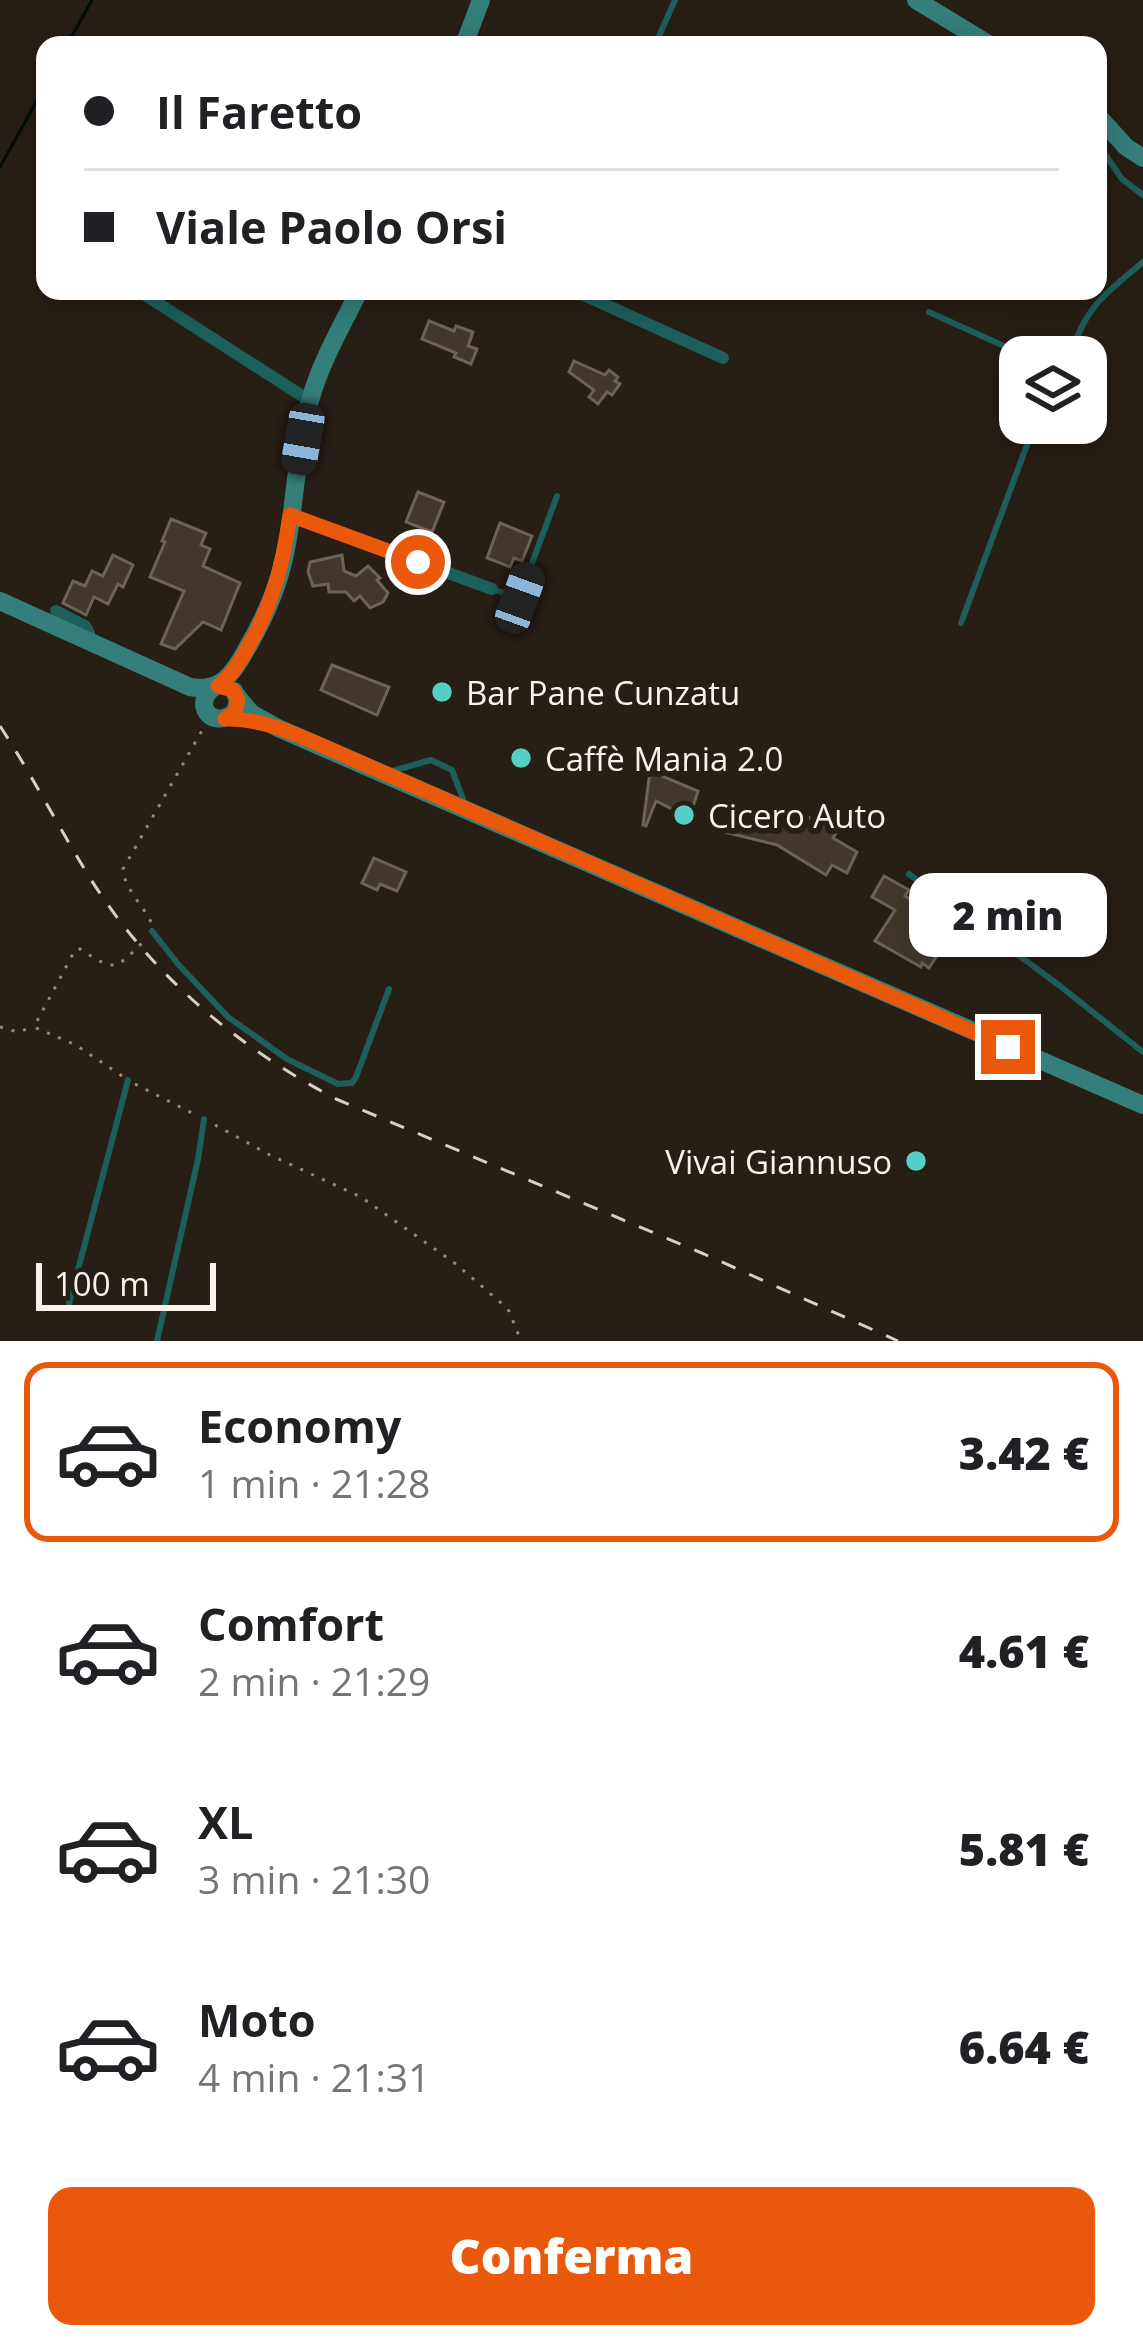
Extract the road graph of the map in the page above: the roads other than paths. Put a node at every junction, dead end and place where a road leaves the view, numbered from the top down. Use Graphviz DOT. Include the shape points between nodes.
graph roads {
  1 [pos="675,0"];
  2 [pos="916,0"];
  3 [pos="477,1"];
  4 [pos="467,36"];
  5 [pos="659,36"];
  6 [pos="975,36"];
  7 [pos="1107,126"];
  8 [pos="1107,157"];
  9 [pos="1143,158"];
  10 [pos="1143,195"];
  11 [pos="1143,262"];
  12 [pos="1107,293"];
  13 [pos="153,300"];
  14 [pos="355,300"];
  15 [pos="594,300"];
  16 [pos="1099,300"];
  17 [pos="928,312"];
  18 [pos="1077,336"];
  19 [pos="999,344"];
  20 [pos="723,358"];
  21 [pos="310,401"];
  22 [pos="1027,444"];
  23 [pos="557,496"];
  24 [pos="290,515"];
  25 [pos="492,589"];
  26 [pos="0,601"];
  27 [pos="56,611"];
  28 [pos="961,623"];
  29 [pos="88,640"];
  30 [pos="170,679"];
  31 [pos="226,690"];
  32 [pos="214,714"];
  33 [pos="278,728"];
  34 [pos="386,773"];
  35 [pos="466,808"];
  36 [pos="909,874"];
  37 [pos="152,931"];
  38 [pos="389,989"];
  39 [pos="1143,1052"];
  40 [pos="128,1080"];
  41 [pos="1143,1106"];
  42 [pos="204,1119"];
  43 [pos="69,1304"];
  44 [pos="157,1341"];
  1 -- 5 [label="lane"];
  2 -- 6 [label="main road"];
  3 -- 4 [label="main road"];
  7 -- 9 [label="main road"];
  8 -- 10 [label="lane"];
  11 -- 12 [label="lane"];
  13 -- 21 [label="street"];
  14 -- 21 [label="main road"];
  15 -- 20 [label="street"];
  16 -- 18 [label="lane"];
  17 -- 19 [label="lane"];
  21 -- 24 [label="main road"];
  22 -- 28 [label="lane"];
  23 -- 25 [label="lane" via="520,598"];
  24 -- 25 [label="street"];
  24 -- 31 [label="main road" via="272,600"];
  26 -- 29 [label="main road"];
  27 -- 29 [label="street" via="85,626"];
  29 -- 30 [label="main road"];
  30 -- 31 [label="main road"];
  30 -- 32 [label="main road"];
  31 -- 32 [label="main road" via="206,695"];
  31 -- 32 [label="main road" via="237,708"];
  31 -- 33 [label="main road"];
  32 -- 33 [label="main road"];
  33 -- 34 [label="main road"];
  34 -- 35 [label="main road"];
  34 -- 35 [label="lane" via="431,760 452,770"];
  35 -- 41 [label="main road"];
  36 -- 39 [label="lane"];
  37 -- 38 [label="lane" via="228,1017 338,1084 356,1077"];
  40 -- 43 [label="lane"];
  42 -- 44 [label="lane"];
}
